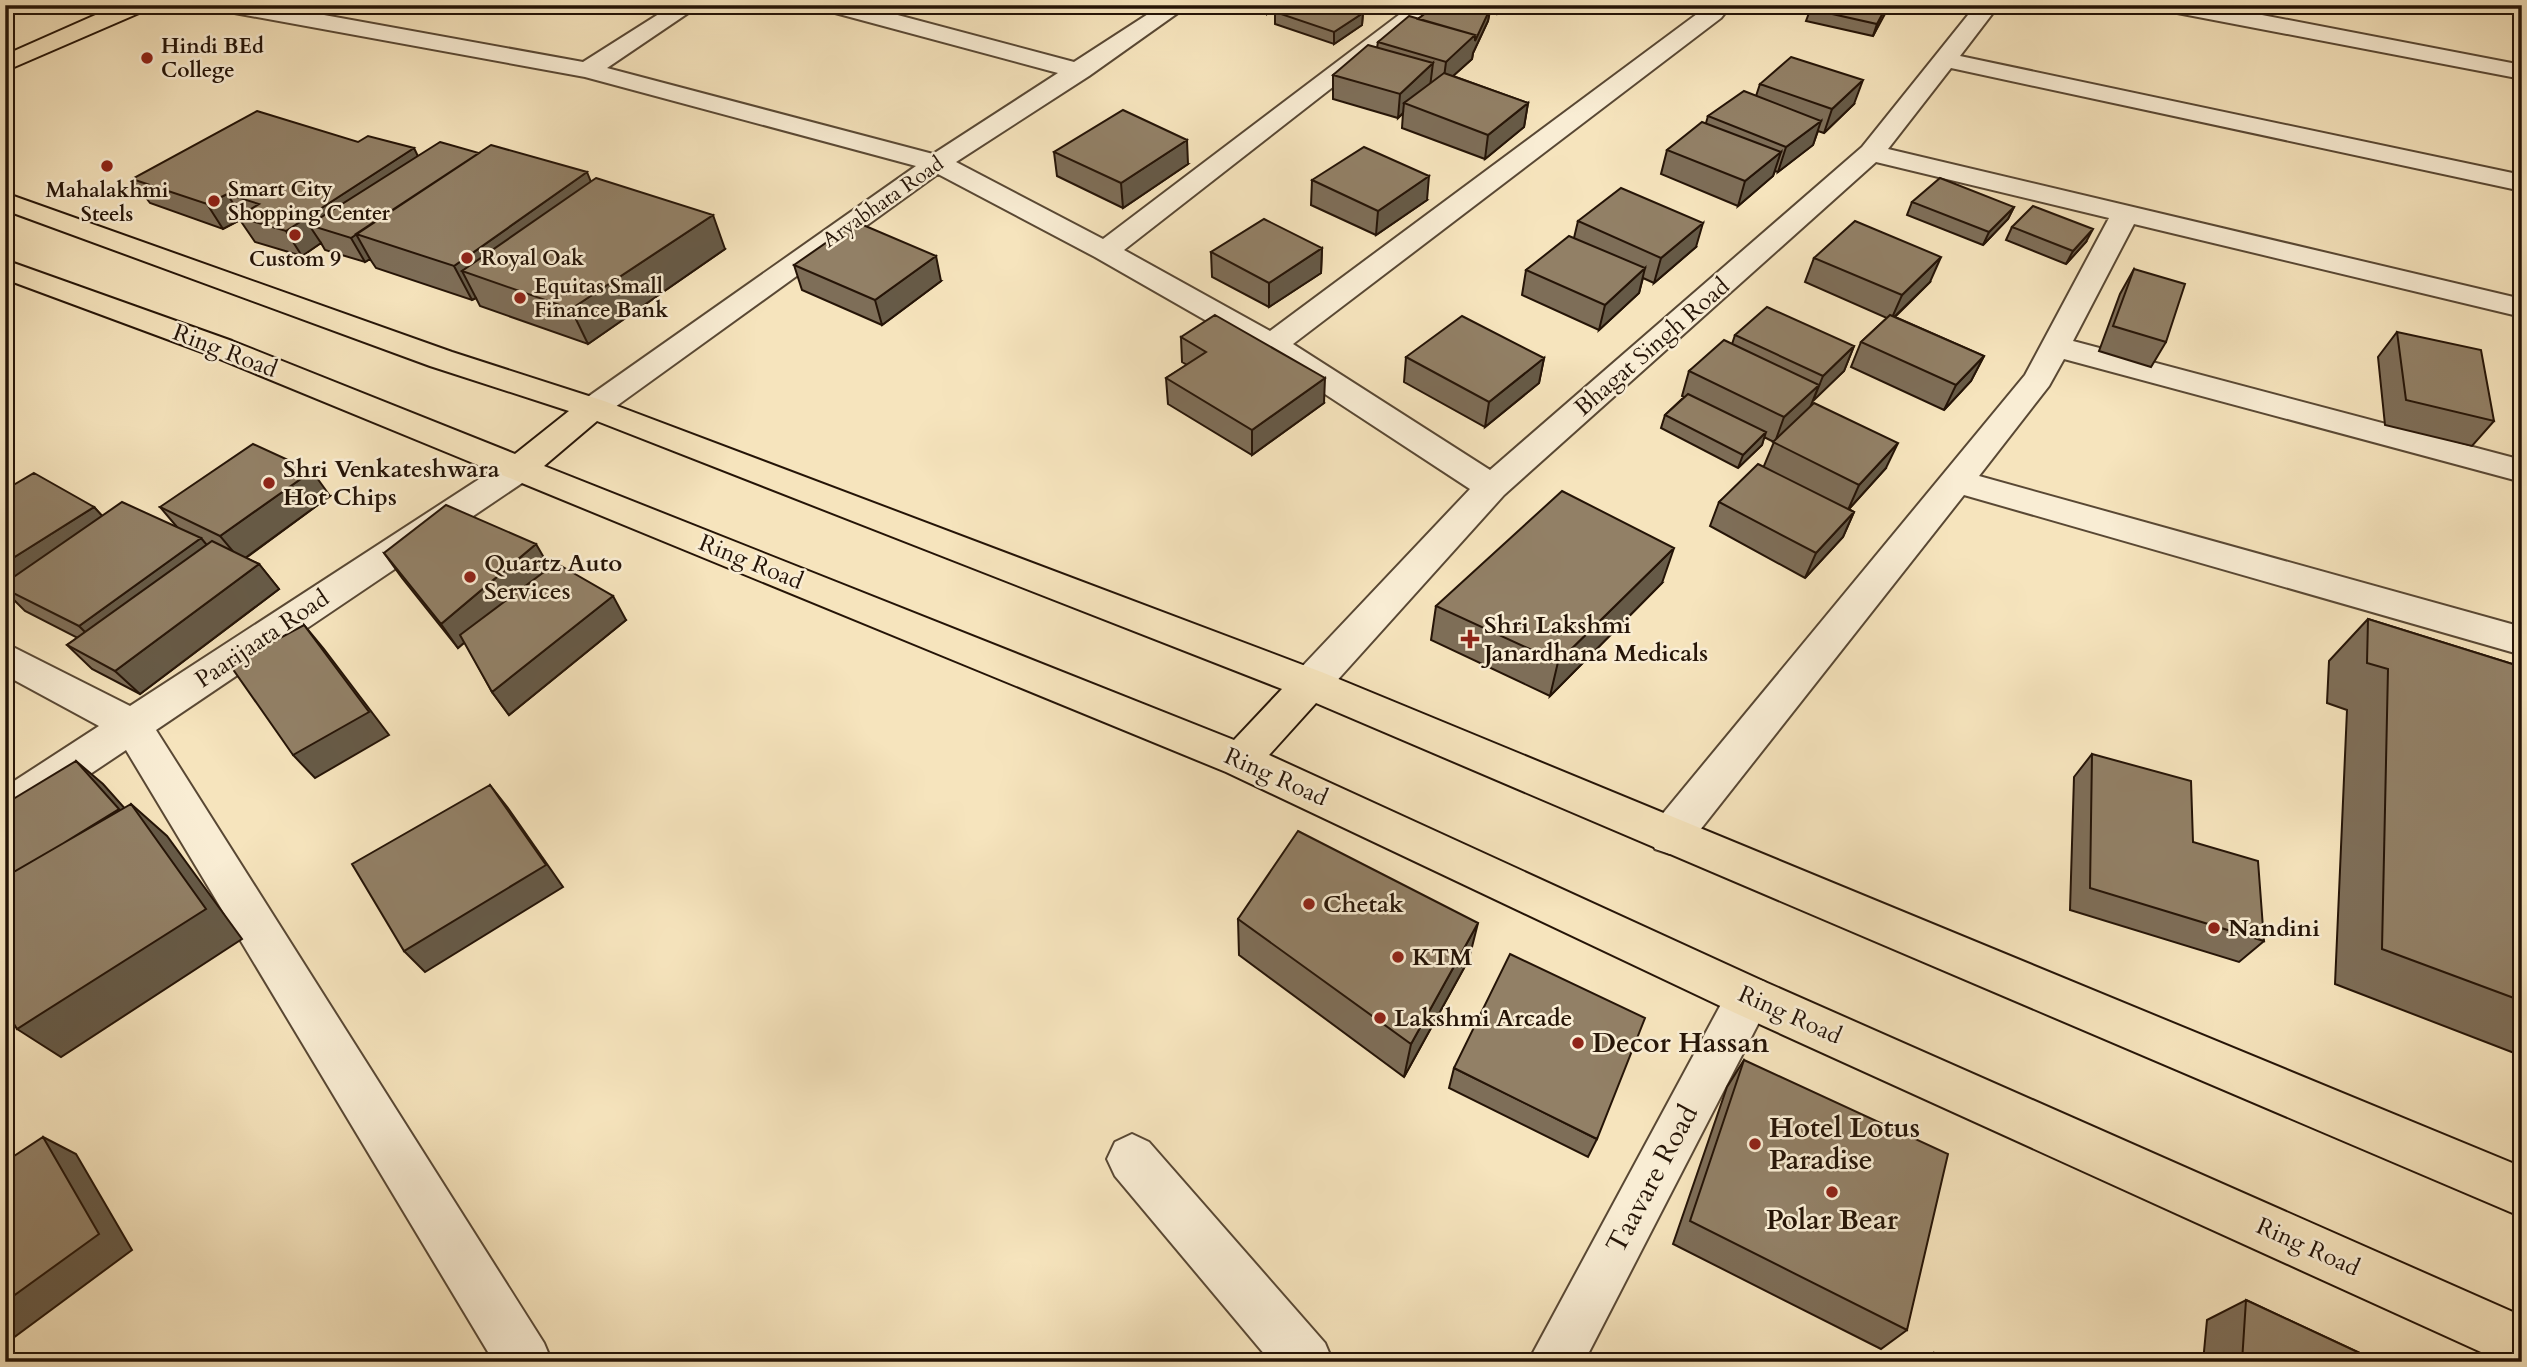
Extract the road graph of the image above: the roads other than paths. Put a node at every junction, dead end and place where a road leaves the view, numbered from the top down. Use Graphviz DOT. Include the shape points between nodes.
graph roads {
  1 [pos="85,5"];
  2 [pos="138,5"];
  3 [pos="229,5"];
  4 [pos="832,5"];
  5 [pos="1178,5"];
  6 [pos="1427,5"];
  7 [pos="1988,5"];
  8 [pos="2172,5"];
  9 [pos="686,6"];
  10 [pos="1713,13"];
  11 [pos="5,40"];
  12 [pos="2522,58"];
  13 [pos="1945,60"];
  14 [pos="5,64"];
  15 [pos="2483,65"];
  16 [pos="587,70"];
  17 [pos="1080,71"];
  18 [pos="2522,72"];
  19 [pos="1871,153"];
  20 [pos="937,163"];
  21 [pos="2522,183"];
  22 [pos="5,201"];
  23 [pos="2126,214"];
  24 [pos="1105,251"];
  25 [pos="5,269"];
  26 [pos="2522,308"];
  27 [pos="1272,345"];
  28 [pos="2054,346"];
  29 [pos="593,408"];
  30 [pos="519,469"];
  31 [pos="2522,471"];
  32 [pos="1956,481"];
  33 [pos="1492,487"];
  34 [pos="2522,641"];
  35 [pos="5,657"];
  36 [pos="1310,684"];
  37 [pos="132,725"];
  38 [pos="1240,760"];
  39 [pos="5,809"];
  40 [pos="1670,836"];
  41 [pos="1749,997"];
  42 [pos="1132,1158"];
  43 [pos="2522,1192"];
  44 [pos="2522,1343"];
  45 [pos="525,1362"];
  46 [pos="1306,1362"];
  47 [pos="1555,1362"];
  1 -- 11 [label="main road"];
  2 -- 14 [label="main road"];
  3 -- 16 [label="street"];
  4 -- 17 [label="street"];
  5 -- 17 [label="street, Aryabhata Road"];
  6 -- 24 [label="street"];
  7 -- 13 [label="street, Bhagat Singh Road"];
  8 -- 15 [label="street"];
  9 -- 16 [label="street"];
  10 -- 27 [label="street"];
  12 -- 15 [label="street"];
  13 -- 19 [label="street, Bhagat Singh Road"];
  13 -- 21 [label="street"];
  15 -- 18 [label="street"];
  16 -- 20 [label="street"];
  17 -- 20 [label="street, Aryabhata Road"];
  19 -- 23 [label="street"];
  19 -- 33 [label="street, Bhagat Singh Road"];
  20 -- 24 [label="street"];
  20 -- 29 [label="street, Aryabhata Road"];
  22 -- 29 [label="main road" via="441,359"];
  23 -- 26 [label="street"];
  23 -- 28 [label="street"];
  24 -- 27 [label="street"];
  25 -- 30 [label="main road, Ring Road" via="221,348"];
  27 -- 33 [label="street"];
  28 -- 31 [label="street"];
  28 -- 32 [label="street" via="2038,379"];
  29 -- 30 [label="main road"];
  29 -- 36 [label="main road"];
  30 -- 37 [label="street, Paarijaata Road"];
  30 -- 38 [label="main road, Ring Road"];
  32 -- 34 [label="street"];
  32 -- 40 [label="street"];
  33 -- 36 [label="street, Bhagat Singh Road"];
  35 -- 37 [label="street"];
  36 -- 38 [label="main road"];
  36 -- 40 [label="main road"];
  37 -- 39 [label="street, Paarijaata Road"];
  37 -- 45 [label="street"];
  38 -- 41 [label="main road, Ring Road"];
  40 -- 43 [label="main road"];
  41 -- 44 [label="main road, Ring Road"];
  41 -- 47 [label="street, Taavare Road"];
  42 -- 46 [label="street"];
}
